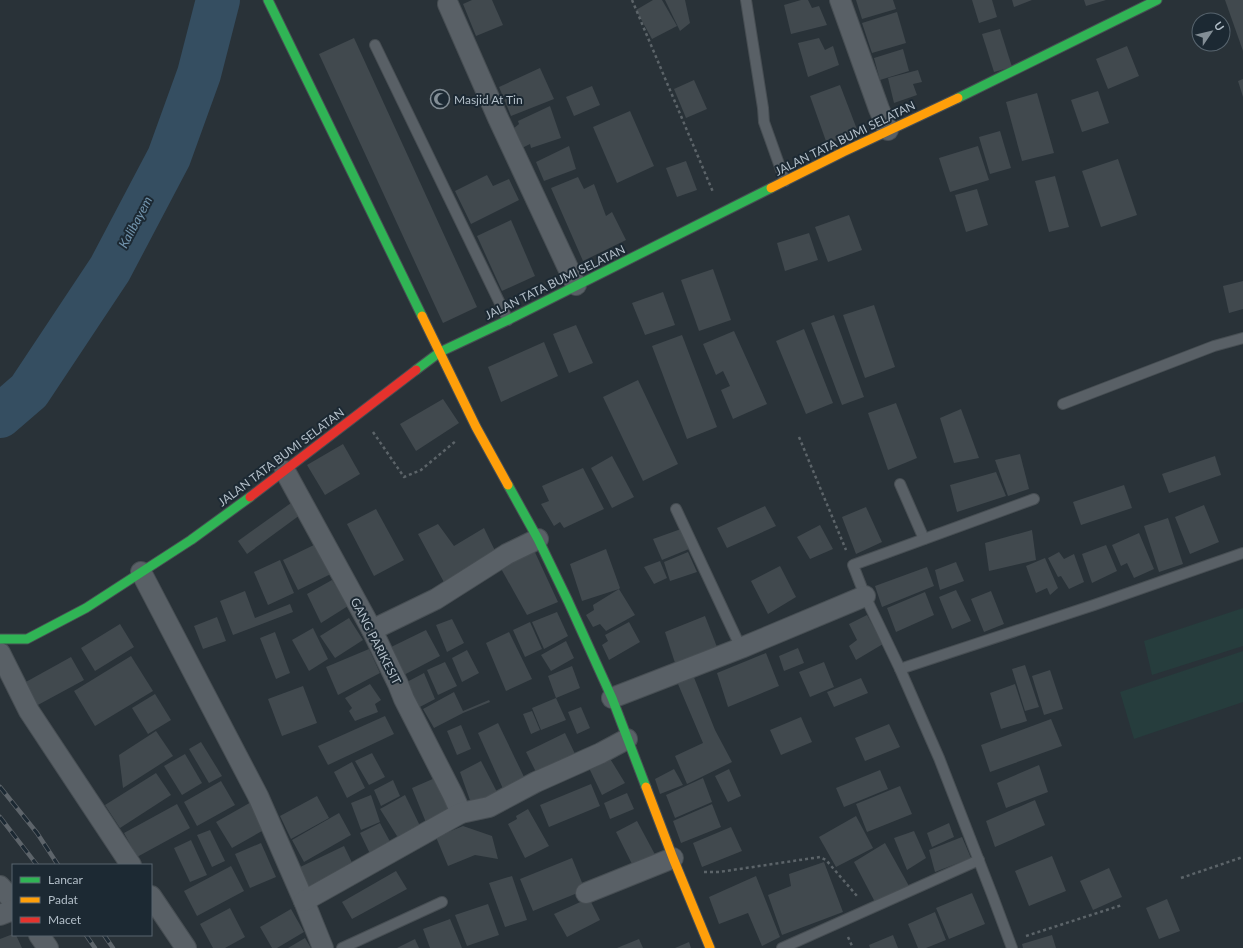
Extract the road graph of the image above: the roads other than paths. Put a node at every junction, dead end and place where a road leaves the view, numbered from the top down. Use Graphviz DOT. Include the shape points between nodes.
graph roads {
  1 [pos="268,0"];
  2 [pos="746,0"];
  3 [pos="840,0"];
  4 [pos="1157,0"];
  5 [pos="448,4"];
  6 [pos="374,45"];
  7 [pos="888,130"];
  8 [pos="785,181"];
  9 [pos="576,285"];
  10 [pos="508,320"];
  11 [pos="1243,338"];
  12 [pos="440,352"];
  13 [pos="1062,404"];
  14 [pos="285,471"];
  15 [pos="900,484"];
  16 [pos="1034,499"];
  17 [pos="676,509"];
  18 [pos="538,539"];
  19 [pos="924,539"];
  20 [pos="1243,553"];
  21 [pos="141,572"];
  22 [pos="865,596"];
  23 [pos="372,630"];
  24 [pos="0,639"];
  25 [pos="741,648"];
  26 [pos="0,653"];
  27 [pos="900,669"];
  28 [pos="612,698"];
  29 [pos="627,738"];
  30 [pos="461,813"];
  31 [pos="673,858"];
  32 [pos="979,860"];
  33 [pos="130,864"];
  34 [pos="0,886"];
  35 [pos="586,893"];
  36 [pos="152,897"];
  37 [pos="12,900"];
  38 [pos="304,901"];
  39 [pos="442,902"];
  40 [pos="12,910"];
  41 [pos="0,915"];
  42 [pos="40,936"];
  43 [pos="1011,945"];
  44 [pos="48,948"];
  45 [pos="186,948"];
  46 [pos="323,948"];
  47 [pos="342,948"];
  48 [pos="710,948"];
  49 [pos="782,948"];
  1 -- 12 [label="street"];
  2 -- 8 [label="lane" via="764,122"];
  3 -- 7 [label="street"];
  4 -- 7 [label="street, JALAN TATA BUMI SELATAN"];
  5 -- 9 [label="street"];
  6 -- 10 [label="lane"];
  7 -- 8 [label="street, JALAN TATA BUMI SELATAN"];
  8 -- 9 [label="street, JALAN TATA BUMI SELATAN"];
  9 -- 10 [label="street, JALAN TATA BUMI SELATAN"];
  10 -- 12 [label="street, JALAN TATA BUMI SELATAN"];
  11 -- 13 [label="lane" via="1214,346"];
  12 -- 14 [label="street, JALAN TATA BUMI SELATAN"];
  12 -- 18 [label="street" via="476,427"];
  14 -- 21 [label="street, JALAN TATA BUMI SELATAN" via="191,540"];
  14 -- 23 [label="street, GANG PARIKESIT"];
  15 -- 19 [label="lane"];
  16 -- 19 [label="lane"];
  17 -- 25 [label="lane"];
  18 -- 23 [label="street" via="507,554 436,599"];
  18 -- 28 [label="street"];
  19 -- 22 [label="lane" via="853,565"];
  20 -- 27 [label="lane"];
  21 -- 24 [label="street, JALAN TATA BUMI SELATAN" via="86,608 27,639"];
  21 -- 38 [label="street" via="258,796"];
  22 -- 25 [label="street"];
  22 -- 27 [label="lane"];
  23 -- 30 [label="street, GANG PARIKESIT"];
  25 -- 28 [label="street"];
  26 -- 33 [label="street" via="29,711"];
  27 -- 32 [label="lane" via="939,758"];
  28 -- 29 [label="street"];
  29 -- 30 [label="street" via="489,807"];
  29 -- 31 [label="street"];
  30 -- 38 [label="street"];
  31 -- 35 [label="street"];
  31 -- 48 [label="street"];
  32 -- 43 [label="lane"];
  32 -- 49 [label="lane"];
  34 -- 37 [label="street"];
  36 -- 45 [label="street"];
  38 -- 46 [label="street"];
  39 -- 47 [label="lane"];
  40 -- 41 [label="street"];
  42 -- 44 [label="street"];
}
